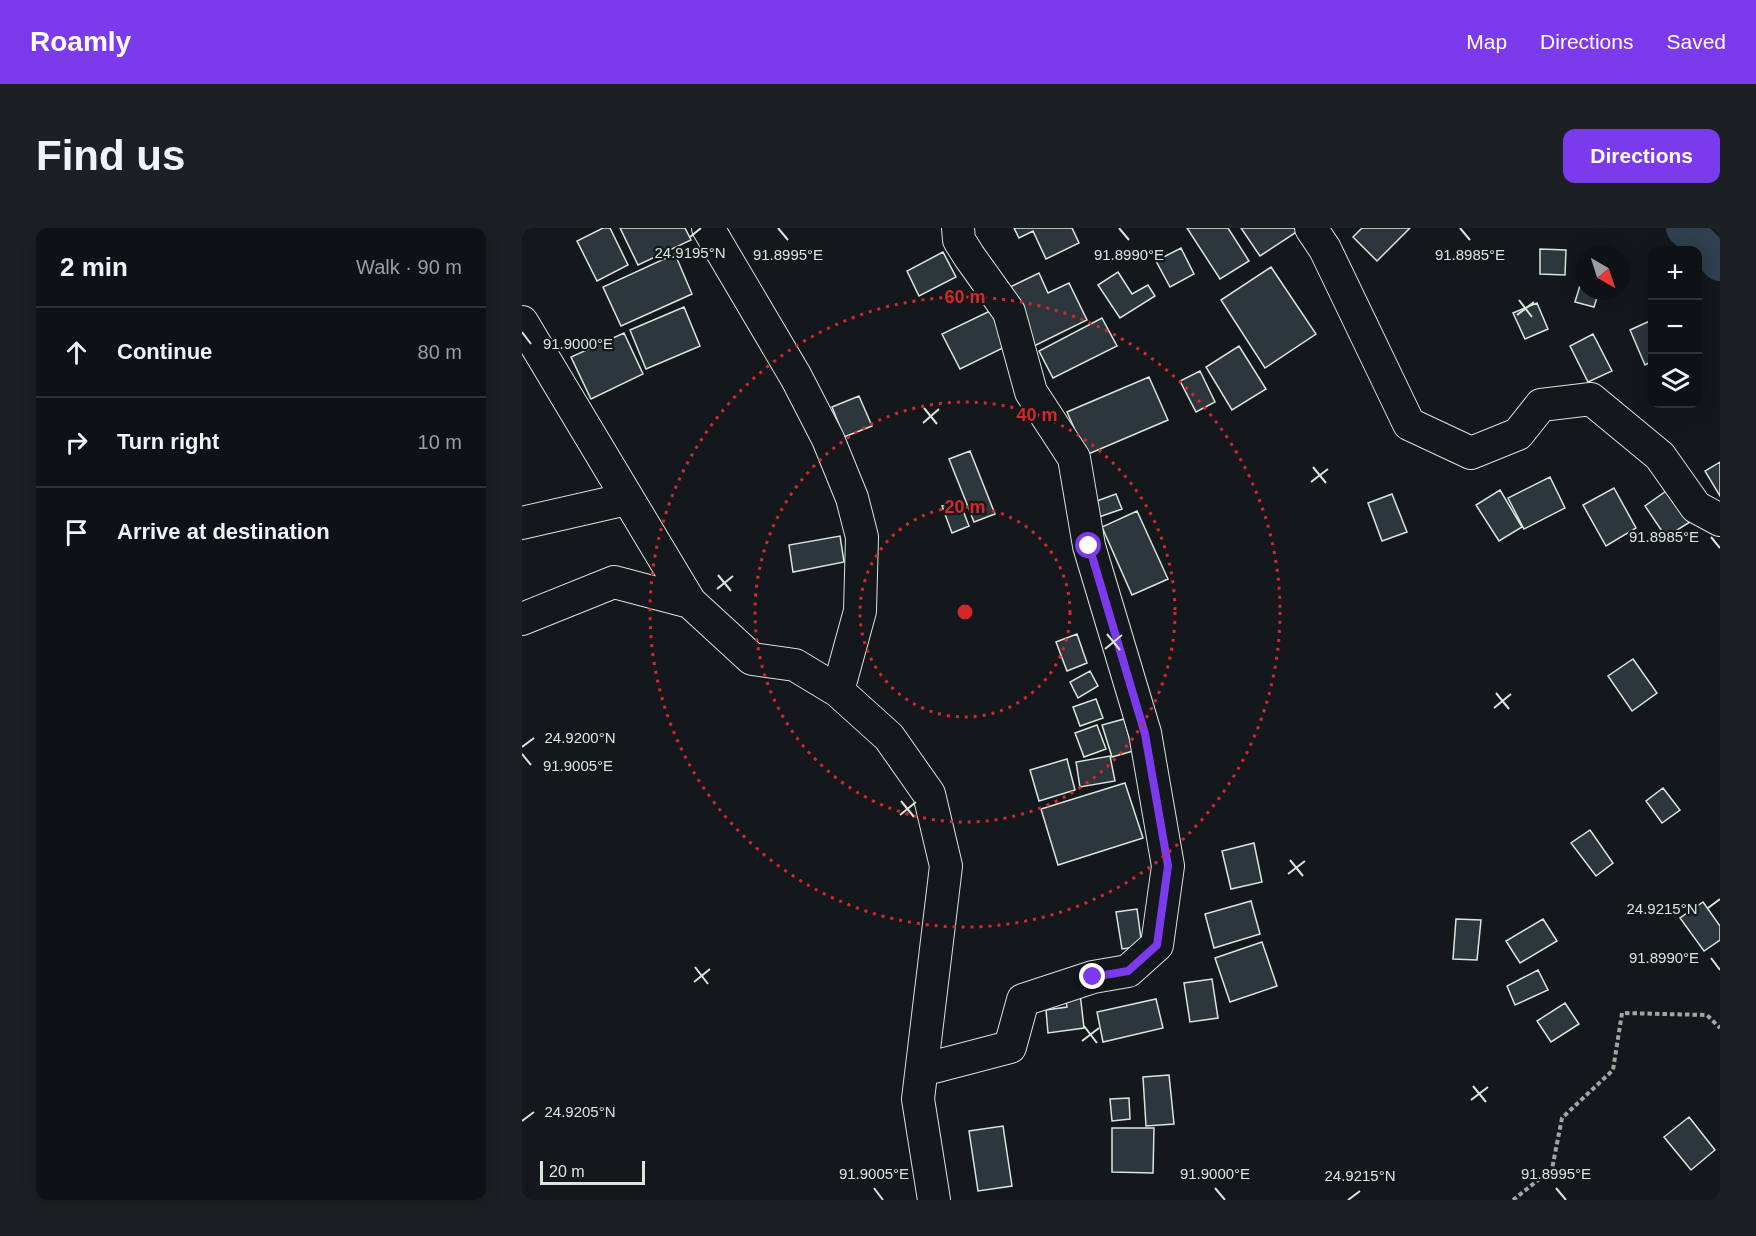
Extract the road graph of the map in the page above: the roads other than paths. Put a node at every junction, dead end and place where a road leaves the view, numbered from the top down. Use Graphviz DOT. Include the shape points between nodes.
graph roads {
  1 [pos="708,228"];
  2 [pos="958,228"];
  3 [pos="1311,228"];
  4 [pos="522,322"];
  5 [pos="627,499"];
  6 [pos="1720,520"];
  7 [pos="522,523"];
  8 [pos="690,602"];
  9 [pos="522,619"];
  10 [pos="838,691"];
  11 [pos="922,1070"];
  12 [pos="934,1200"];
  1 -- 10 [label="street" via="796,377 828,439 852,498 862,537 860,611"];
  2 -- 11 [label="street" via="959,240 1009,312 1031,392 1074,458 1089,546 1145,734 1168,866 1157,945 1128,971 1093,977 1023,1000 1010,1047"];
  3 -- 6 [label="street" via="1325,249 1409,424 1471,453 1518,434 1541,405 1591,399 1660,456 1696,507"];
  4 -- 5 [label="street"];
  5 -- 7 [label="street"];
  5 -- 8 [label="street"];
  8 -- 9 [label="street" via="614,582"];
  8 -- 10 [label="street" via="752,659 795,665"];
  10 -- 11 [label="street" via="889,737 929,794 946,866"];
  11 -- 12 [label="street" via="918,1099"];
}
